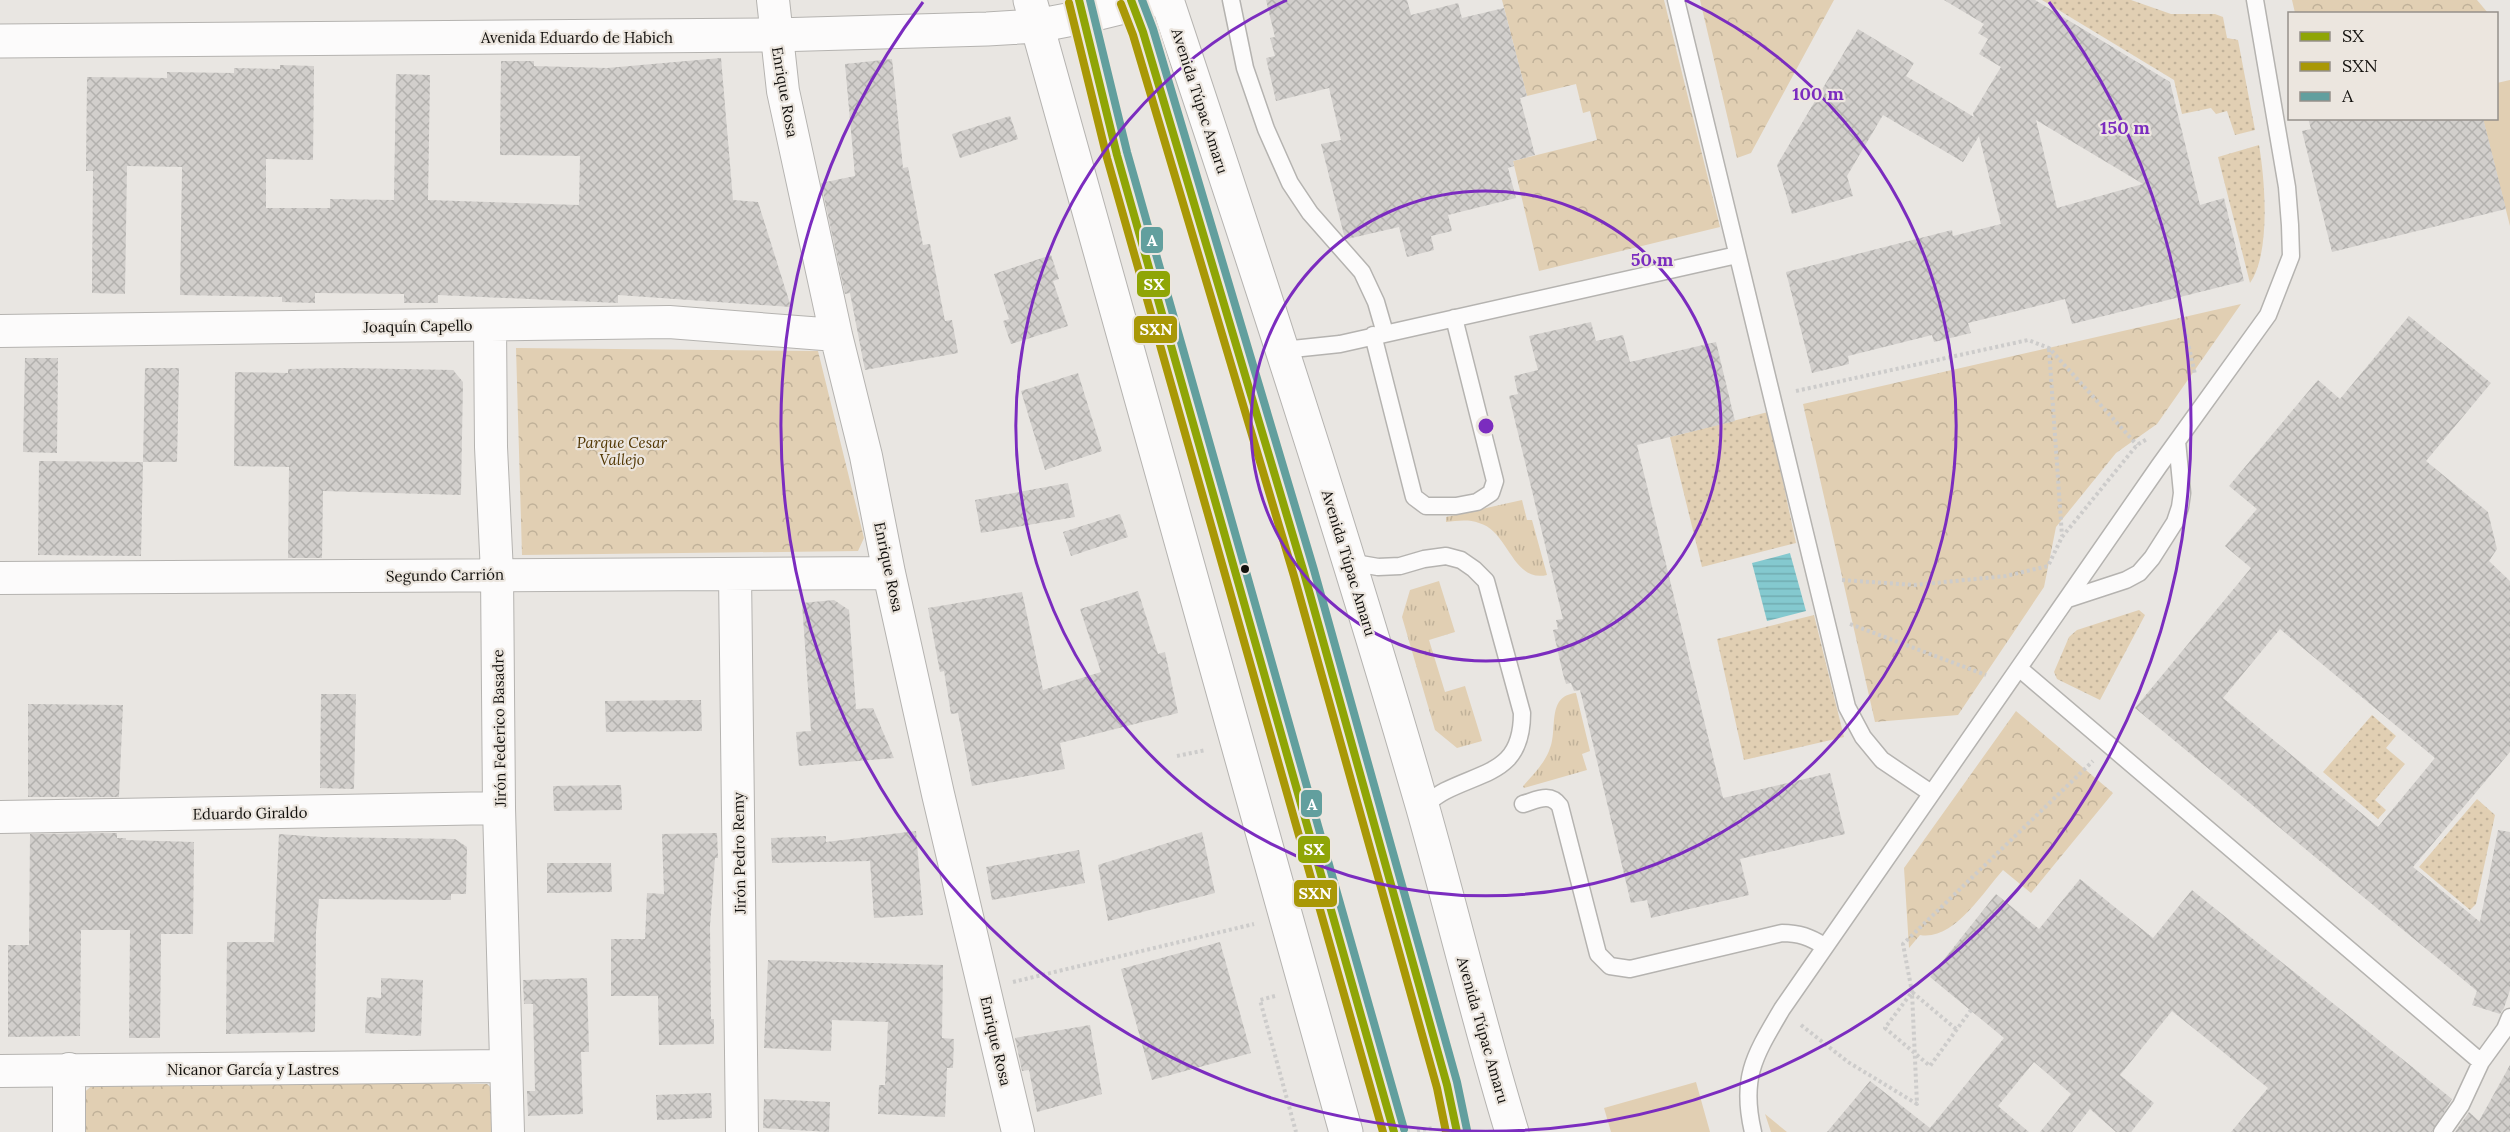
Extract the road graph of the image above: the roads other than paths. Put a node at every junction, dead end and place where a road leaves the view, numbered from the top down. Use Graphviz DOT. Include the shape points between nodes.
graph roads {
  1 [pos="773,0"];
  2 [pos="1167,0"];
  3 [pos="1231,0"];
  4 [pos="1676,0"];
  5 [pos="2255,0"];
  6 [pos="1138,2"];
  7 [pos="1081,9"];
  8 [pos="1033,13"];
  9 [pos="775,35"];
  10 [pos="0,41"];
  11 [pos="1737,255"];
  12 [pos="1454,318"];
  13 [pos="490,325"];
  14 [pos="0,331"];
  15 [pos="1379,334"];
  16 [pos="836,335"];
  17 [pos="1283,350"];
  18 [pos="2177,441"];
  19 [pos="1349,562"];
  20 [pos="497,573"];
  21 [pos="889,573"];
  22 [pos="735,574"];
  23 [pos="0,578"];
  24 [pos="2068,599"];
  25 [pos="2020,669"];
  26 [pos="1931,793"];
  27 [pos="1523,804"];
  28 [pos="1422,807"];
  29 [pos="499,808"];
  30 [pos="0,818"];
  31 [pos="1824,946"];
  32 [pos="2510,1017"];
  33 [pos="2481,1062"];
  34 [pos="507,1066"];
  35 [pos="69,1069"];
  36 [pos="0,1071"];
  37 [pos="1012,1130"];
  38 [pos="69,1132"];
  39 [pos="508,1132"];
  40 [pos="742,1132"];
  41 [pos="1346,1132"];
  42 [pos="1394,1132"];
  43 [pos="1457,1132"];
  44 [pos="1512,1132"];
  45 [pos="1753,1132"];
  46 [pos="2442,1132"];
  1 -- 9 [label="street, Enrique Rosa"];
  2 -- 17 [label="main road, Avenida Túpac Amaru"];
  3 -- 15 [label="lane" via="1245,68 1266,129 1290,183 1310,213 1362,272 1376,302"];
  4 -- 11 [label="lane"];
  5 -- 18 [label="lane" via="2287,187 2290,256 2268,315"];
  6 -- 7 [label="main road, Avenida Eduardo de Habich"];
  6 -- 43 [label="lane" via="1143,33 1304,573"];
  7 -- 8 [label="main road, Avenida Eduardo de Habich"];
  7 -- 42 [label="lane" via="1117,155"];
  8 -- 9 [label="main road, Avenida Eduardo de Habich"];
  8 -- 41 [label="main road"];
  9 -- 10 [label="main road, Avenida Eduardo de Habich"];
  9 -- 16 [label="street, Enrique Rosa" via="783,91"];
  11 -- 12 [label="lane"];
  11 -- 26 [label="lane" via="1847,707 1863,737 1882,760"];
  12 -- 15 [label="lane"];
  12 -- 15 [label="lane" via="1495,481 1491,493 1477,502 1426,506 1414,496"];
  13 -- 14 [label="street, Joaquín Capello"];
  13 -- 16 [label="street, Joaquín Capello" via="669,322"];
  13 -- 20 [label="street, Jirón Federico Basadre"];
  15 -- 17 [label="lane" via="1340,344"];
  16 -- 21 [label="street, Enrique Rosa" via="867,456"];
  17 -- 19 [label="main road, Avenida Túpac Amaru"];
  18 -- 24 [label="lane"];
  18 -- 24 [label="lane" via="2180,507 2152,558 2139,573 2126,580"];
  19 -- 28 [label="main road, Avenida Túpac Amaru"];
  19 -- 28 [label="lane" via="1400,566 1446,556 1461,560 1486,581 1522,713 1522,731 1515,749 1496,770 1444,792"];
  20 -- 22 [label="street, Segundo Carrión"];
  20 -- 23 [label="street, Segundo Carrión"];
  20 -- 29 [label="street, Jirón Federico Basadre"];
  21 -- 22 [label="street, Segundo Carrión"];
  21 -- 37 [label="street, Enrique Rosa" via="984,989"];
  22 -- 40 [label="street, Jirón Pedro Remy"];
  24 -- 25 [label="lane"];
  25 -- 26 [label="lane"];
  25 -- 33 [label="lane"];
  26 -- 31 [label="lane"];
  27 -- 31 [label="lane" via="1547,797 1560,806 1598,954 1610,966 1630,969 1782,933 1797,933"];
  28 -- 44 [label="main road, Avenida Túpac Amaru"];
  29 -- 30 [label="street, Eduardo Giraldo"];
  29 -- 34 [label="street, Jirón Federico Basadre"];
  31 -- 45 [label="lane" via="1782,1009 1749,1075 1746,1092"];
  32 -- 33 [label="lane"];
  33 -- 46 [label="lane" via="2461,1105"];
  34 -- 35 [label="street, Nicanor García y Lastres"];
  34 -- 39 [label="street, Jirón Federico Basadre"];
  35 -- 36 [label="street, Nicanor García y Lastres"];
  35 -- 38 [label="street"];
}
